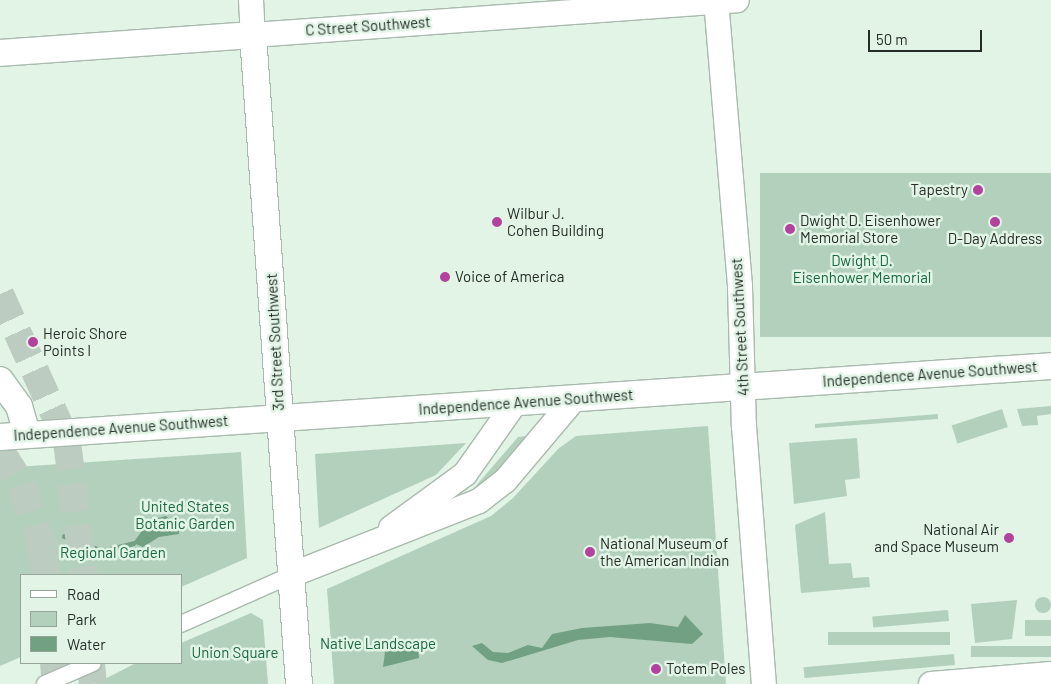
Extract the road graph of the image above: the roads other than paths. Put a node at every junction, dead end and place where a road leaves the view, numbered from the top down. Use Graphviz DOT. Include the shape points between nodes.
graph roads {
  1 [pos="251,0"];
  2 [pos="723,0"];
  3 [pos="253,35"];
  4 [pos="34,50"];
  5 [pos="0,53"];
  6 [pos="0,67"];
  7 [pos="1051,366"];
  8 [pos="0,380"];
  9 [pos="744,387"];
  10 [pos="574,399"];
  11 [pos="516,403"];
  12 [pos="279,418"];
  13 [pos="27,434"];
  14 [pos="0,437"];
  15 [pos="375,539"];
  16 [pos="291,575"];
  17 [pos="182,624"];
  18 [pos="91,664"];
  19 [pos="1051,674"];
  20 [pos="45,684"];
  21 [pos="299,684"];
  22 [pos="764,684"];
  23 [pos="932,684"];
  1 -- 3 [label="street, 3rd Street Southwest"];
  2 -- 3 [label="street, C Street Southwest"];
  2 -- 9 [label="street, 4th Street Southwest"];
  3 -- 4 [label="main road, C Street Southwest"];
  3 -- 12 [label="main road, 3rd Street Southwest"];
  4 -- 5 [label="main road, C Street Southwest"];
  4 -- 6 [label="main road"];
  7 -- 9 [label="main road, Independence Avenue Southwest"];
  8 -- 13 [label="main road" via="19,406"];
  9 -- 10 [label="main road, Independence Avenue Southwest"];
  9 -- 22 [label="street, 4th Street Southwest"];
  10 -- 11 [label="main road, Independence Avenue Southwest"];
  10 -- 15 [label="street" via="494,491 426,524"];
  11 -- 12 [label="main road, Independence Avenue Southwest"];
  11 -- 15 [label="street" via="465,474"];
  12 -- 13 [label="main road, Independence Avenue Southwest"];
  12 -- 16 [label="main road, 3rd Street Southwest"];
  13 -- 14 [label="main road, Independence Avenue Southwest"];
  15 -- 16 [label="street"];
  16 -- 17 [label="street"];
  16 -- 21 [label="main road, 3rd Street Southwest"];
  18 -- 20 [label="street"];
  19 -- 23 [label="street"];
}
